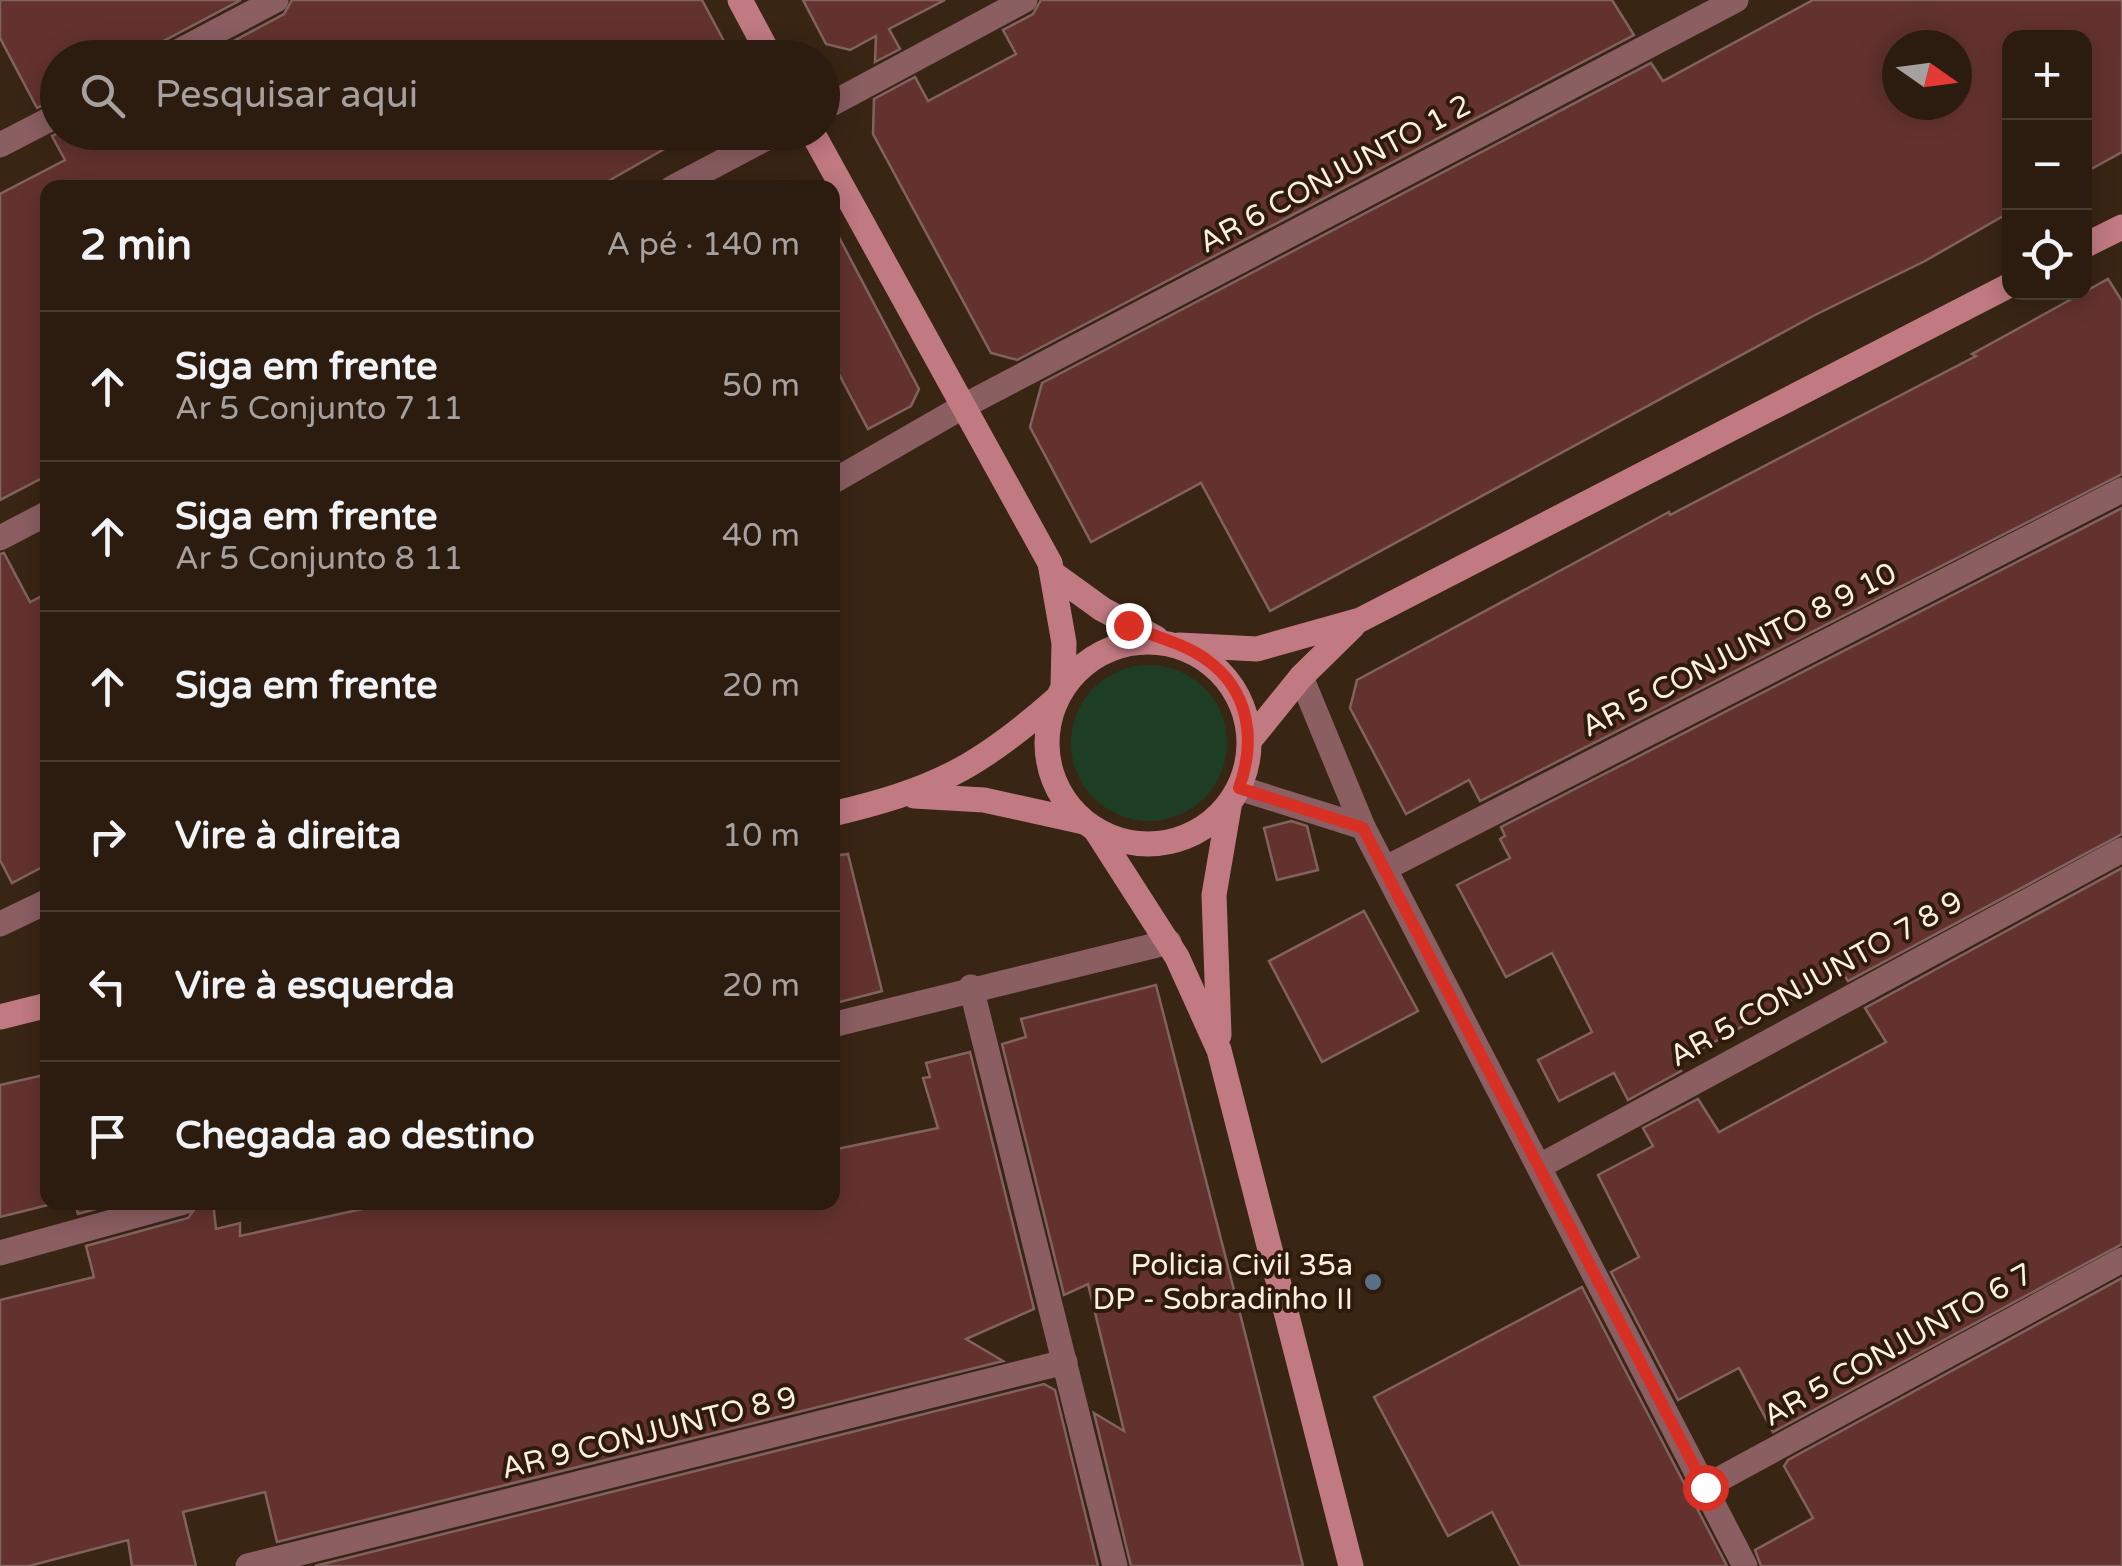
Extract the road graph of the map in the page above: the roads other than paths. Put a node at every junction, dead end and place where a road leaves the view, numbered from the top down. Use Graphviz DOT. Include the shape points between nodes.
graph roads {
  1 [pos="276,0"];
  2 [pos="740,0"];
  3 [pos="1025,0"];
  4 [pos="1736,0"];
  5 [pos="200,40"];
  6 [pos="761,40"];
  7 [pos="840,99"];
  8 [pos="40,124"];
  9 [pos="0,145"];
  10 [pos="744,150"];
  11 [pos="822,150"];
  12 [pos="687,180"];
  13 [pos="839,180"];
  14 [pos="840,182"];
  15 [pos="2122,226"];
  16 [pos="2092,242"];
  17 [pos="2002,289"];
  18 [pos="964,406"];
  19 [pos="840,477"];
  20 [pos="2122,490"];
  21 [pos="40,517"];
  22 [pos="0,538"];
  23 [pos="1055,575"];
  24 [pos="1360,620"];
  25 [pos="1171,644"];
  26 [pos="1301,677"];
  27 [pos="1060,692"];
  28 [pos="1250,740"];
  29 [pos="1234,795"];
  30 [pos="909,796"];
  31 [pos="840,812"];
  32 [pos="1089,826"];
  33 [pos="1363,828"];
  34 [pos="2122,850"];
  35 [pos="1386,868"];
  36 [pos="40,905"];
  37 [pos="0,924"];
  38 [pos="1168,942"];
  39 [pos="971,987"];
  40 [pos="40,1007"];
  41 [pos="0,1016"];
  42 [pos="840,1023"];
  43 [pos="1219,1050"];
  44 [pos="1540,1166"];
  45 [pos="155,1210"];
  46 [pos="0,1253"];
  47 [pos="2122,1260"];
  48 [pos="1064,1362"];
  49 [pos="1705,1487"];
  50 [pos="248,1566"];
  51 [pos="1115,1566"];
  52 [pos="1351,1566"];
  53 [pos="1746,1566"];
  1 -- 5 [label="street"];
  2 -- 6 [label="street"];
  3 -- 7 [label="street"];
  4 -- 18 [label="street, AR 6 CONJUNTO 1 2"];
  8 -- 9 [label="street"];
  10 -- 12 [label="street"];
  11 -- 13 [label="street"];
  14 -- 18 [label="street"];
  15 -- 16 [label="street"];
  17 -- 24 [label="street"];
  18 -- 19 [label="street, AR 6 CONJUNTO 1 2"];
  18 -- 23 [label="street"];
  20 -- 35 [label="street, AR 5 CONJUNTO 8 9 10"];
  21 -- 22 [label="street"];
  23 -- 25 [label="street" via="1115,617"];
  23 -- 27 [label="street" via="1064,644"];
  24 -- 25 [label="street" via="1257,648"];
  24 -- 26 [label="street"];
  25 -- 27 [label="street" via="1126,643 1090,659"];
  25 -- 28 [label="street" via="1206,659 1229,681"];
  26 -- 28 [label="street"];
  26 -- 33 [label="street"];
  27 -- 30 [label="street" via="985,757"];
  27 -- 32 [label="street" via="1047,751 1066,802"];
  28 -- 29 [label="street"];
  29 -- 32 [label="street" via="1208,825 1182,839 1122,841"];
  29 -- 33 [label="street"];
  29 -- 43 [label="street" via="1214,894"];
  30 -- 31 [label="street"];
  30 -- 32 [label="street" via="984,800"];
  32 -- 38 [label="street"];
  33 -- 35 [label="street"];
  34 -- 44 [label="street, AR 5 CONJUNTO 7 8 9"];
  35 -- 44 [label="street"];
  36 -- 37 [label="street"];
  38 -- 39 [label="street"];
  38 -- 43 [label="street"];
  39 -- 42 [label="street"];
  39 -- 48 [label="street"];
  40 -- 41 [label="street"];
  43 -- 52 [label="street"];
  44 -- 49 [label="street"];
  45 -- 46 [label="street"];
  47 -- 49 [label="street, AR 5 CONJUNTO 6 7"];
  48 -- 50 [label="street, AR 9 CONJUNTO 8 9"];
  48 -- 51 [label="street"];
  49 -- 53 [label="street"];
}
